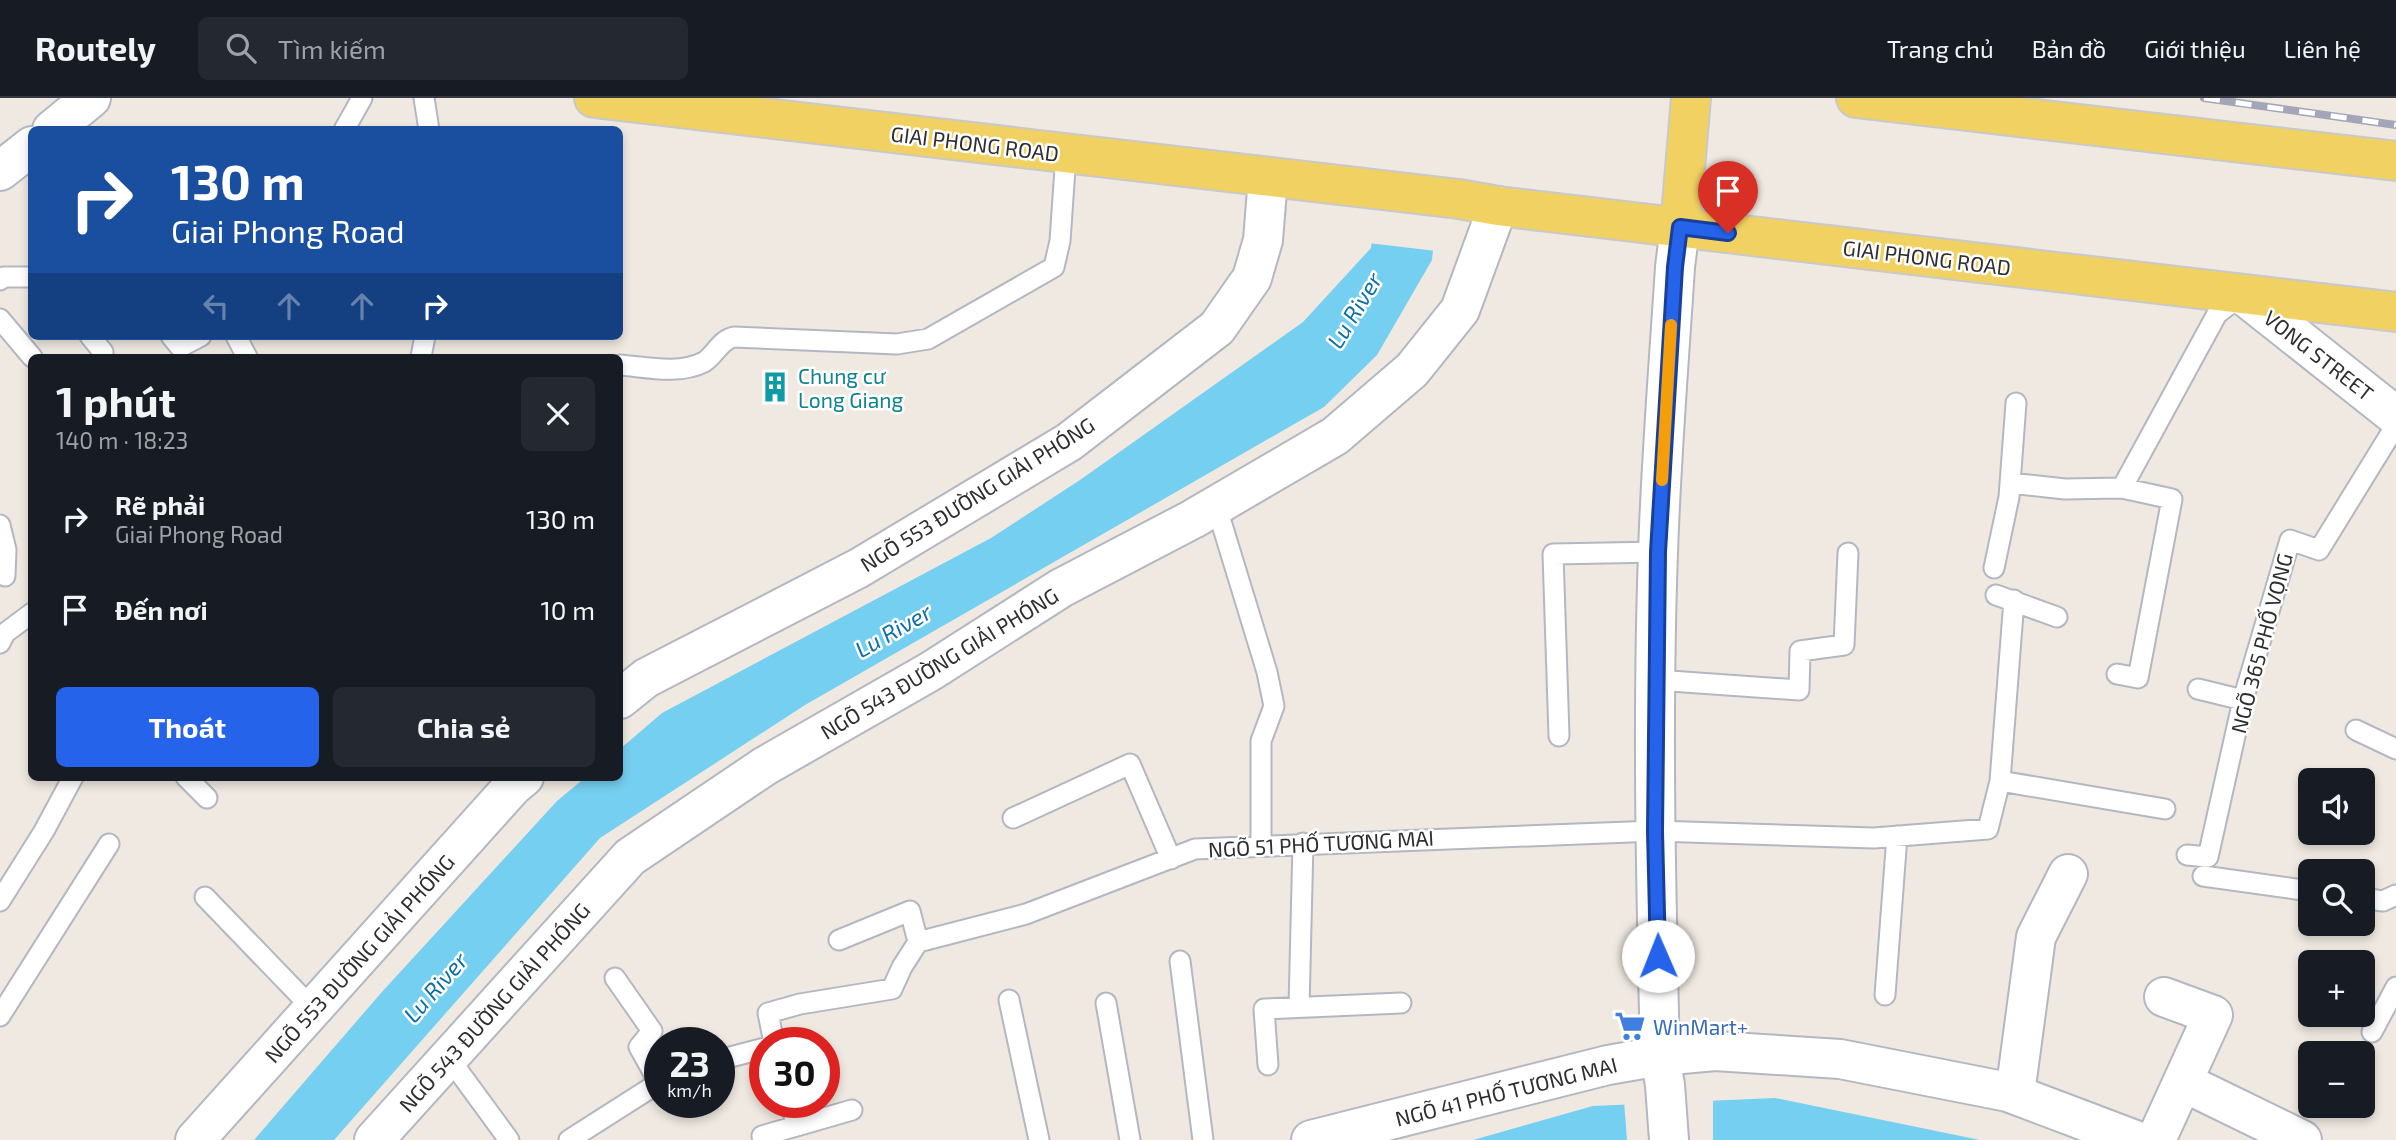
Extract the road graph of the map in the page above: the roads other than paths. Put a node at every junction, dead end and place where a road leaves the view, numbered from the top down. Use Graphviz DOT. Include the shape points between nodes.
graph roads {
  1 [pos="91,98"];
  2 [pos="362,98"];
  3 [pos="424,98"];
  4 [pos="594,98"];
  5 [pos="1691,98"];
  6 [pos="1856,98"];
  7 [pos="1981,105"];
  8 [pos="57,126"];
  9 [pos="344,126"];
  10 [pos="428,126"];
  11 [pos="28,149"];
  12 [pos="1066,154"];
  13 [pos="2396,161"];
  14 [pos="0,171"];
  15 [pos="1268,178"];
  16 [pos="1499,206"];
  17 [pos="1680,227"];
  18 [pos="28,277"];
  19 [pos="0,280"];
  20 [pos="2242,294"];
  21 [pos="2396,312"];
  22 [pos="0,319"];
  23 [pos="93,340"];
  24 [pos="174,340"];
  25 [pos="193,340"];
  26 [pos="103,352"];
  27 [pos="29,354"];
  28 [pos="623,365"];
  29 [pos="2016,403"];
  30 [pos="2396,416"];
  31 [pos="2396,425"];
  32 [pos="2010,483"];
  33 [pos="2122,488"];
  34 [pos="1216,505"];
  35 [pos="0,525"];
  36 [pos="1658,552"];
  37 [pos="1848,552"];
  38 [pos="1994,568"];
  39 [pos="5,576"];
  40 [pos="28,616"];
  41 [pos="2057,617"];
  42 [pos="0,643"];
  43 [pos="2117,674"];
  44 [pos="1656,680"];
  45 [pos="2198,689"];
  46 [pos="623,697"];
  47 [pos="2243,700"];
  48 [pos="2356,730"];
  49 [pos="1559,736"];
  50 [pos="2396,749"];
  51 [pos="71,781"];
  52 [pos="190,781"];
  53 [pos="519,781"];
  54 [pos="2000,781"];
  55 [pos="207,798"];
  56 [pos="2165,809"];
  57 [pos="1013,818"];
  58 [pos="1655,831"];
  59 [pos="1897,836"];
  60 [pos="1303,843"];
  61 [pos="109,844"];
  62 [pos="1261,845"];
  63 [pos="2187,855"];
  64 [pos="1171,859"];
  65 [pos="2068,874"];
  66 [pos="2203,876"];
  67 [pos="2298,889"];
  68 [pos="2396,895"];
  69 [pos="205,897"];
  70 [pos="2375,900"];
  71 [pos="0,901"];
  72 [pos="839,940"];
  73 [pos="918,942"];
  74 [pos="1180,961"];
  75 [pos="615,978"];
  76 [pos="2396,987"];
  77 [pos="1885,995"];
  78 [pos="2164,997"];
  79 [pos="1009,1000"];
  80 [pos="1106,1003"];
  81 [pos="1401,1003"];
  82 [pos="1299,1007"];
  83 [pos="314,1010"];
  84 [pos="0,1016"];
  85 [pos="649,1027"];
  86 [pos="771,1027"];
  87 [pos="2372,1032"];
  88 [pos="644,1041"];
  89 [pos="644,1056"];
  90 [pos="447,1059"];
  91 [pos="1268,1065"];
  92 [pos="1663,1070"];
  93 [pos="2183,1082"];
  94 [pos="644,1092"];
  95 [pos="2015,1094"];
  96 [pos="852,1110"];
  97 [pos="795,1118"];
  98 [pos="797,1126"];
  99 [pos="195,1140"];
  100 [pos="374,1140"];
  101 [pos="509,1140"];
  102 [pos="569,1140"];
  103 [pos="763,1140"];
  104 [pos="1040,1140"];
  105 [pos="1130,1140"];
  106 [pos="1203,1140"];
  107 [pos="1311,1140"];
  108 [pos="1669,1140"];
  109 [pos="2135,1140"];
  110 [pos="2156,1140"];
  111 [pos="2302,1140"];
  1 -- 8 [label="street"];
  2 -- 9 [label="lane"];
  3 -- 10 [label="lane"];
  4 -- 12 [label="main road, GIAI PHONG ROAD"];
  5 -- 17 [label="main road"];
  6 -- 7 [label="main road"];
  7 -- 13 [label="main road"];
  11 -- 14 [label="street"];
  12 -- 15 [label="main road, GIAI PHONG ROAD"];
  12 -- 28 [label="lane" via="1054,267 928,339 897,344 734,337 707,361 693,366"];
  15 -- 16 [label="main road, GIAI PHONG ROAD"];
  15 -- 46 [label="street, NGÕ 553 ĐƯỜNG GIẢI PHÓNG" via="1263,240 1252,278 1217,328 1069,442 859,568 646,678"];
  16 -- 17 [label="main road, GIAI PHONG ROAD"];
  16 -- 34 [label="street, NGÕ 543 ĐƯỜNG GIẢI PHÓNG" via="1460,310 1412,370 1335,436"];
  17 -- 20 [label="main road, GIAI PHONG ROAD"];
  17 -- 36 [label="street"];
  18 -- 19 [label="lane" via="4,276"];
  20 -- 21 [label="main road, GIAI PHONG ROAD"];
  20 -- 30 [label="street, VONG STREET"];
  20 -- 33 [label="lane" via="2217,314"];
  22 -- 27 [label="lane"];
  23 -- 26 [label="lane"];
  24 -- 25 [label="lane" via="180,347"];
  29 -- 32 [label="lane"];
  31 -- 47 [label="lane, NGÕ 365 PHỐ VỌNG" via="2319,550 2290,540"];
  32 -- 33 [label="lane" via="2065,489"];
  32 -- 38 [label="lane"];
  33 -- 43 [label="lane" via="2172,499 2138,678"];
  34 -- 62 [label="lane" via="1274,706 1261,741"];
  34 -- 90 [label="street, NGÕ 543 ĐƯỜNG GIẢI PHÓNG" via="1061,588 931,671 765,766 630,857"];
  35 -- 39 [label="lane"];
  36 -- 44 [label="street"];
  36 -- 49 [label="lane" via="1553,554"];
  37 -- 44 [label="lane" via="1844,645 1800,651 1799,690"];
  40 -- 42 [label="lane" via="5,633"];
  41 -- 54 [label="lane" via="2005,598"];
  44 -- 58 [label="street"];
  45 -- 47 [label="lane"];
  47 -- 63 [label="lane, NGÕ 365 PHỐ VỌNG" via="2208,857"];
  48 -- 50 [label="lane"];
  51 -- 71 [label="lane"];
  52 -- 55 [label="lane"];
  53 -- 83 [label="street, NGÕ 553 ĐƯỜNG GIẢI PHÓNG"];
  54 -- 56 [label="lane"];
  54 -- 59 [label="lane, NGÕ 51 PHỐ TƯƠNG MAI" via="1988,829"];
  57 -- 64 [label="lane" via="1130,764"];
  58 -- 59 [label="lane, NGÕ 51 PHỐ TƯƠNG MAI"];
  58 -- 60 [label="lane, NGÕ 51 PHỐ TƯƠNG MAI"];
  58 -- 92 [label="street"];
  59 -- 77 [label="lane"];
  60 -- 62 [label="lane, NGÕ 51 PHỐ TƯƠNG MAI"];
  60 -- 82 [label="lane"];
  61 -- 84 [label="lane"];
  62 -- 64 [label="lane, NGÕ 51 PHỐ TƯƠNG MAI" via="1195,849"];
  64 -- 73 [label="lane, NGÕ 51 PHỐ TƯƠNG MAI" via="1026,914"];
  65 -- 95 [label="street" via="2036,937"];
  66 -- 67 [label="lane"];
  68 -- 70 [label="lane"];
  69 -- 83 [label="lane"];
  72 -- 73 [label="lane" via="910,911"];
  73 -- 86 [label="lane" via="892,989 768,1013"];
  74 -- 106 [label="lane"];
  75 -- 85 [label="lane"];
  76 -- 87 [label="lane"];
  78 -- 93 [label="street" via="2214,1015"];
  79 -- 104 [label="lane"];
  80 -- 105 [label="lane"];
  81 -- 82 [label="lane"];
  82 -- 91 [label="lane" via="1264,1009"];
  83 -- 99 [label="street, NGÕ 553 ĐƯỜNG GIẢI PHÓNG"];
  88 -- 89 [label="lane" via="639,1047"];
  90 -- 100 [label="street, NGÕ 543 ĐƯỜNG GIẢI PHÓNG"];
  90 -- 101 [label="lane"];
  92 -- 95 [label="street, NGÕ 41 PHỐ TƯƠNG MAI" via="1715,1051 1840,1059"];
  92 -- 107 [label="street, NGÕ 41 PHỐ TƯƠNG MAI" via="1608,1065"];
  92 -- 108 [label="street"];
  93 -- 110 [label="street"];
  93 -- 111 [label="street"];
  94 -- 102 [label="lane"];
  95 -- 109 [label="street, NGÕ 41 PHỐ TƯƠNG MAI"];
  96 -- 98 [label="lane"];
  97 -- 98 [label="lane"];
  98 -- 103 [label="lane" via="762,1136"];
}
